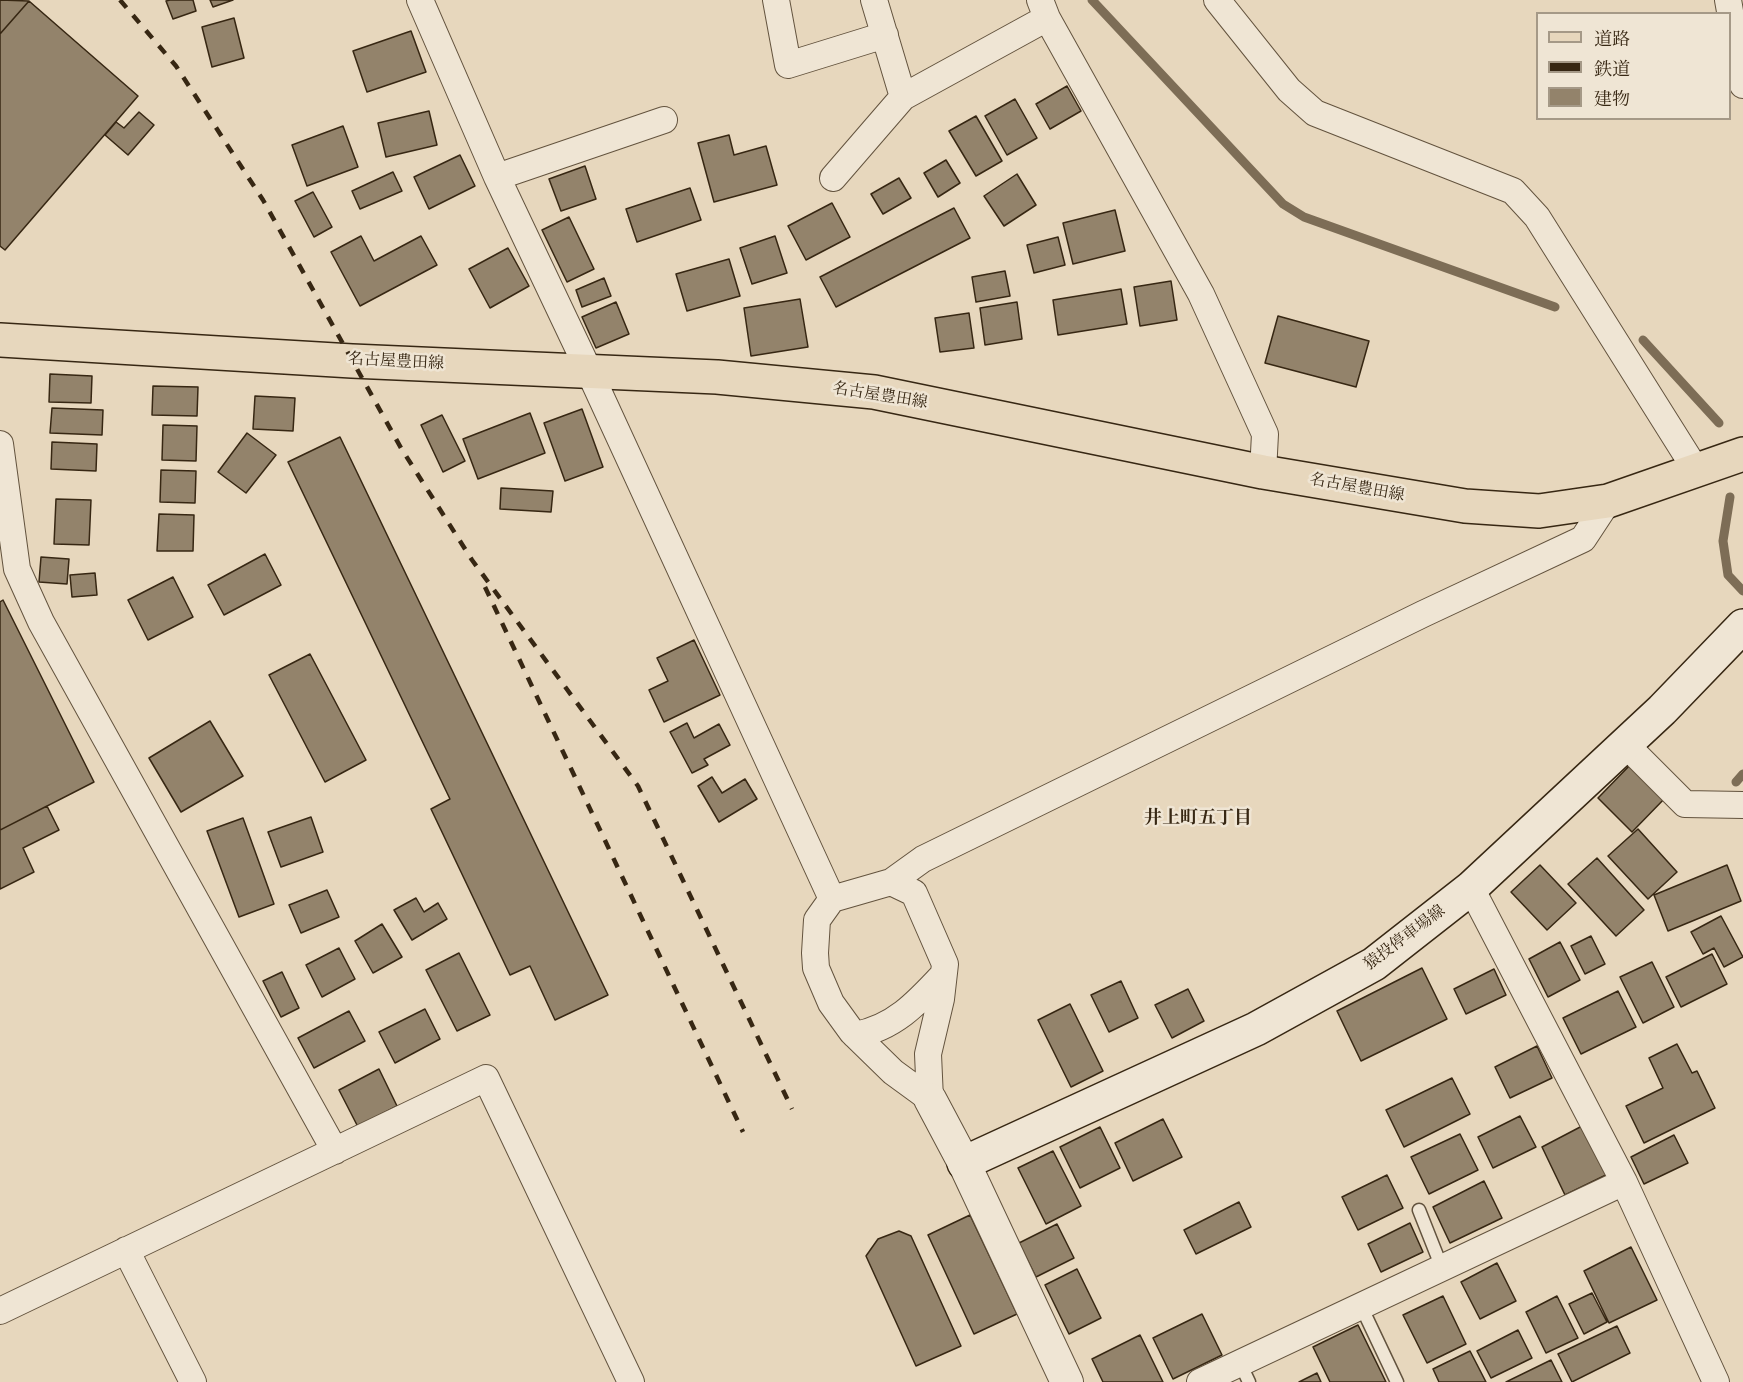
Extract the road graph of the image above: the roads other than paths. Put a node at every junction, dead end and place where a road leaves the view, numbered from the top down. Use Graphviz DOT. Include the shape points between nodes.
graph roads {
  1 [pos="420,0"];
  2 [pos="776,0"];
  3 [pos="874,0"];
  4 [pos="1217,0"];
  5 [pos="1728,0"];
  6 [pos="1044,9"];
  7 [pos="885,35"];
  8 [pos="1739,40"];
  9 [pos="1743,84"];
  10 [pos="903,97"];
  11 [pos="664,120"];
  12 [pos="497,177"];
  13 [pos="833,178"];
  14 [pos="0,340"];
  15 [pos="589,371"];
  16 [pos="0,444"];
  17 [pos="1743,454"];
  18 [pos="1696,470"];
  19 [pos="1263,472"];
  20 [pos="1608,501"];
  21 [pos="1743,627"];
  22 [pos="1625,744"];
  23 [pos="1743,805"];
  24 [pos="891,882"];
  25 [pos="1471,888"];
  26 [pos="832,899"];
  27 [pos="943,975"];
  28 [pos="855,1035"];
  29 [pos="930,1099"];
  30 [pos="335,1151"];
  31 [pos="964,1163"];
  32 [pos="1624,1182"];
  33 [pos="1419,1210"];
  34 [pos="126,1250"];
  35 [pos="1442,1268"];
  36 [pos="1361,1306"];
  37 [pos="0,1311"];
  38 [pos="1245,1372"];
  39 [pos="193,1382"];
  40 [pos="631,1382"];
  41 [pos="1067,1382"];
  42 [pos="1200,1382"];
  43 [pos="1397,1382"];
  44 [pos="1716,1382"];
  1 -- 12 [label="street"];
  2 -- 7 [label="street" via="788,66"];
  3 -- 7 [label="street"];
  4 -- 18 [label="street" via="1289,90 1315,113 1513,191 1537,217"];
  5 -- 8 [label="street"];
  6 -- 10 [label="street"];
  6 -- 19 [label="street" via="1201,294 1265,434"];
  7 -- 10 [label="street"];
  8 -- 9 [label="street"];
  10 -- 13 [label="street"];
  11 -- 12 [label="street"];
  12 -- 15 [label="street"];
  14 -- 15 [label="main road, 名古屋豊田線"];
  15 -- 19 [label="main road, 名古屋豊田線" via="717,377 874,392"];
  15 -- 26 [label="street"];
  16 -- 30 [label="street" via="16,569 41,622"];
  17 -- 18 [label="main road, 名古屋豊田線"];
  18 -- 20 [label="main road, 名古屋豊田線"];
  19 -- 20 [label="main road, 名古屋豊田線" via="1465,506 1539,510"];
  20 -- 24 [label="street" via="1583,539 923,859"];
  21 -- 22 [label="main road, 猿投停車場線"];
  22 -- 23 [label="street" via="1685,804"];
  22 -- 25 [label="main road, 猿投停車場線"];
  24 -- 26 [label="street"];
  24 -- 27 [label="street" via="914,893 945,964"];
  25 -- 31 [label="main road, 猿投停車場線" via="1374,964 1256,1029"];
  25 -- 32 [label="street"];
  26 -- 28 [label="street" via="817,920 816,968 831,1003"];
  27 -- 28 [label="street" via="909,1012 875,1031"];
  27 -- 29 [label="street" via="928,1054"];
  28 -- 29 [label="street"];
  29 -- 31 [label="street"];
  30 -- 34 [label="street"];
  30 -- 40 [label="street" via="486,1078"];
  31 -- 41 [label="street"];
  32 -- 35 [label="street"];
  32 -- 44 [label="street"];
  33 -- 35 [label="lane"];
  34 -- 37 [label="street"];
  34 -- 39 [label="street"];
  35 -- 36 [label="street"];
  36 -- 38 [label="street"];
  36 -- 43 [label="lane"];
  38 -- 42 [label="street"];
}
